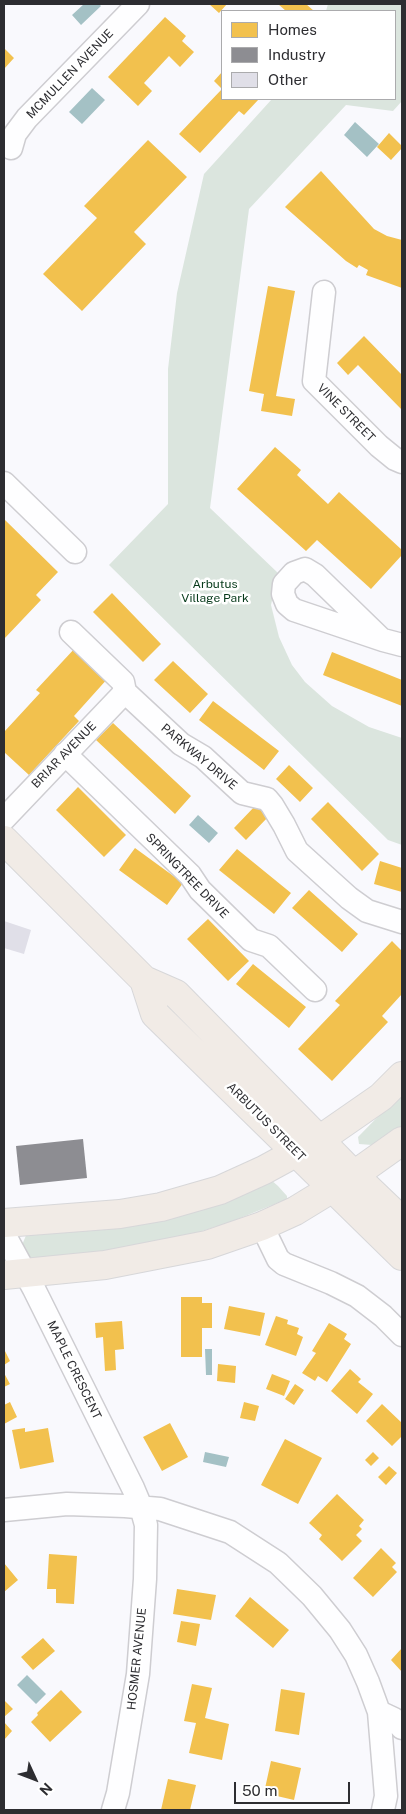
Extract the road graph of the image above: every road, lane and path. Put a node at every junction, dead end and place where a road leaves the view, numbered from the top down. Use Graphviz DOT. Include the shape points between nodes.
graph roads {
  1 [pos="138,4"];
  2 [pos="11,148"];
  3 [pos="324,292"];
  4 [pos="402,462"];
  5 [pos="4,483"];
  6 [pos="75,552"];
  7 [pos="71,632"];
  8 [pos="126,692"];
  9 [pos="65,754"];
  10 [pos="4,819"];
  11 [pos="4,840"];
  12 [pos="402,922"];
  13 [pos="314,990"];
  14 [pos="402,1076"];
  15 [pos="402,1141"];
  16 [pos="308,1146"];
  17 [pos="344,1182"];
  18 [pos="402,1222"];
  19 [pos="4,1223"];
  20 [pos="262,1226"];
  21 [pos="4,1234"];
  22 [pos="402,1256"];
  23 [pos="15,1274"];
  24 [pos="402,1335"];
  25 [pos="141,1507"];
  26 [pos="4,1510"];
  27 [pos="379,1712"];
  28 [pos="402,1728"];
  29 [pos="390,1797"];
  30 [pos="113,1810"];
  1 -- 2 [label="street, MCMULLEN AVENUE" via="27,118 15,134"];
  3 -- 4 [label="street, VINE STREET" via="314,382 379,446"];
  5 -- 6 [label="street"];
  7 -- 8 [label="street, PARKWAY DRIVE" via="123,682"];
  8 -- 9 [label="street, BRIAR AVENUE"];
  8 -- 12 [label="street, PARKWAY DRIVE" via="181,744 203,757 242,793 267,799 297,851 349,898 367,911"];
  9 -- 10 [label="street, BRIAR AVENUE"];
  9 -- 13 [label="street, SPRINGTREE DRIVE" via="190,875 200,890 251,940 269,946"];
  11 -- 16 [label="main road, ARBUTUS STREET" via="144,980 176,994"];
  14 -- 16 [label="main road" via="381,1097"];
  15 -- 17 [label="main road"];
  16 -- 17 [label="main road, ARBUTUS STREET"];
  16 -- 19 [label="main road" via="220,1190 161,1207 120,1214"];
  17 -- 18 [label="main road, ARBUTUS STREET"];
  17 -- 20 [label="main road"];
  17 -- 22 [label="main road, ARBUTUS STREET"];
  20 -- 23 [label="main road" via="206,1245 156,1256"];
  20 -- 24 [label="street" via="273,1251 284,1264 357,1296"];
  21 -- 23 [label="street, MAPLE CRESCENT"];
  23 -- 25 [label="street, MAPLE CRESCENT"];
  25 -- 26 [label="street" via="67,1504"];
  25 -- 27 [label="street" via="164,1510 230,1532 278,1563 312,1596 340,1630 356,1655"];
  25 -- 30 [label="street, HOSMER AVENUE" via="146,1524 138,1674"];
  27 -- 28 [label="street" via="394,1719"];
  27 -- 29 [label="street"];
}
